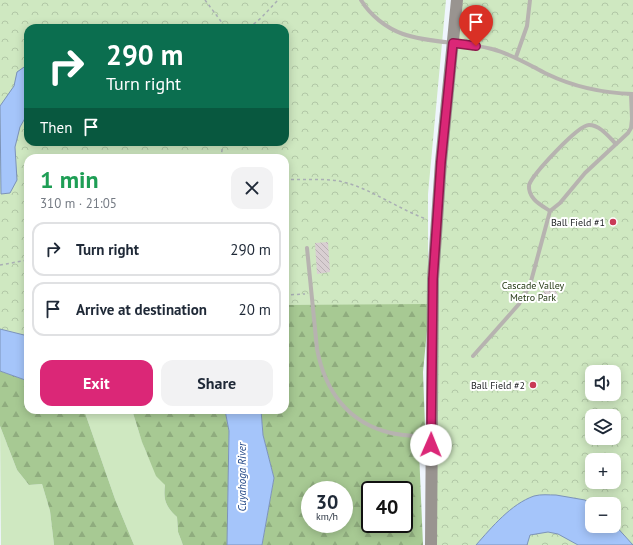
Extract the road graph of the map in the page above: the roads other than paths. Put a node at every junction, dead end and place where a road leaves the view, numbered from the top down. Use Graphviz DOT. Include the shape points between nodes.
graph roads {
  1 [pos="361,0"];
  2 [pos="457,0"];
  3 [pos="530,0"];
  4 [pos="453,43"];
  5 [pos="516,57"];
  6 [pos="632,94"];
  7 [pos="616,144"];
  8 [pos="550,211"];
  9 [pos="306,248"];
  10 [pos="473,356"];
  11 [pos="432,437"];
  12 [pos="431,545"];
  1 -- 4 [label="lane" via="386,26 403,34"];
  2 -- 4 [label="street"];
  3 -- 5 [label="lane" via="527,26"];
  4 -- 5 [label="lane" via="491,49"];
  4 -- 11 [label="street" via="433,279"];
  5 -- 6 [label="lane" via="548,74 584,88"];
  6 -- 7 [label="lane" via="631,128"];
  7 -- 8 [label="lane"];
  7 -- 8 [label="lane" via="600,129 588,125 583,126 569,139 543,166 529,186 530,194 535,200"];
  8 -- 10 [label="lane" via="530,285 519,304"];
  9 -- 11 [label="lane" via="320,364 326,381 337,399 354,416 376,428 400,435"];
  11 -- 12 [label="street"];
}
